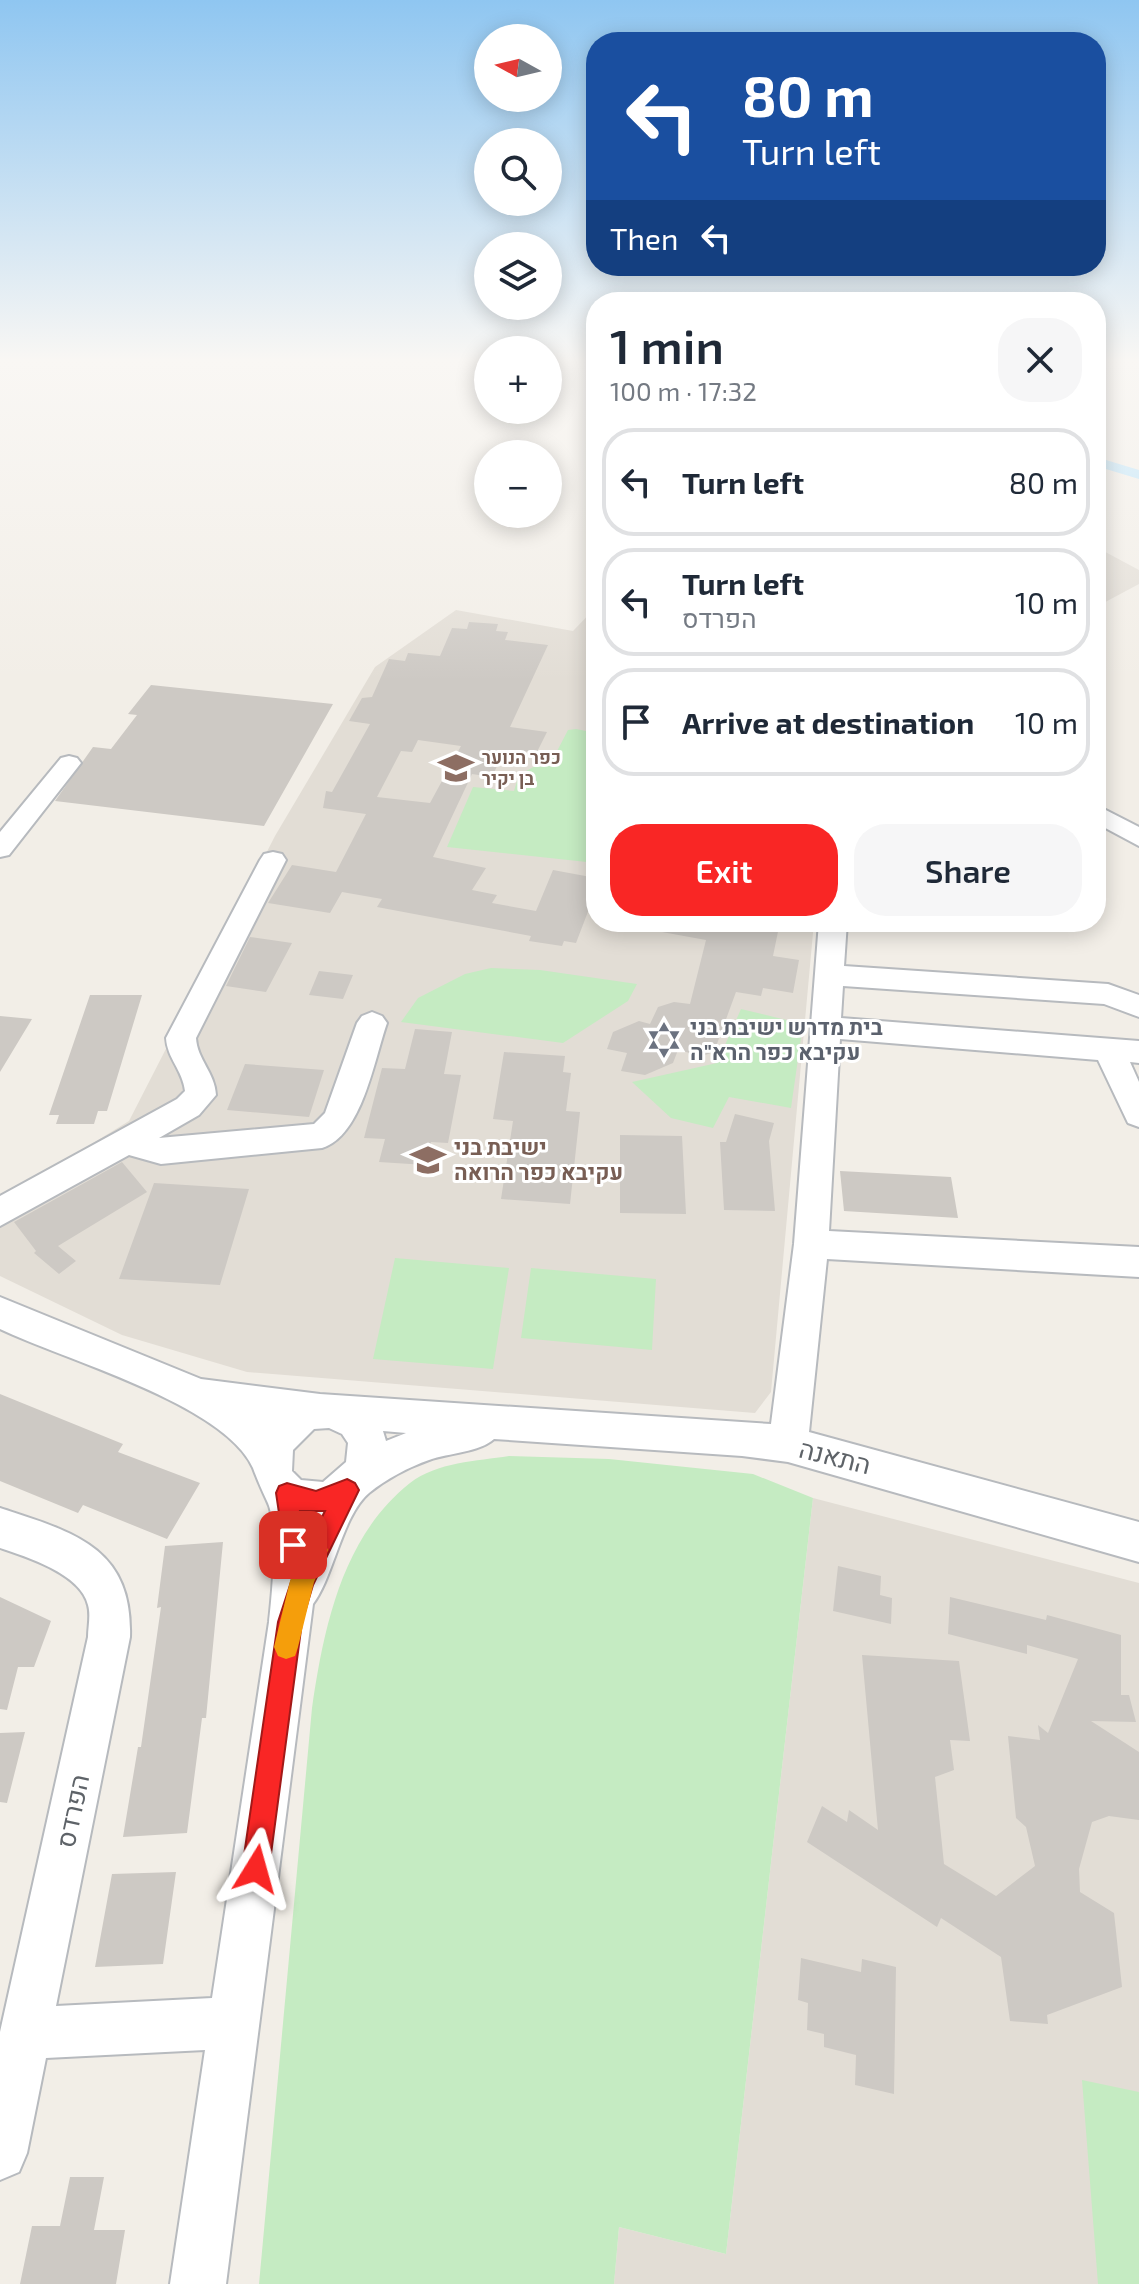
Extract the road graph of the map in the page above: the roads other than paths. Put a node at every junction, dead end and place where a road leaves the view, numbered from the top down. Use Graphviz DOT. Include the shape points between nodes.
graph roads {
  1 [pos="69,763"];
  2 [pos="1106,818"];
  3 [pos="1139,838"];
  4 [pos="0,849"];
  5 [pos="273,860"];
  6 [pos="833,932"];
  7 [pos="832,975"];
  8 [pos="1139,1007"];
  9 [pos="372,1023"];
  10 [pos="827,1027"];
  11 [pos="1124,1051"];
  12 [pos="1139,1115"];
  13 [pos="133,1138"];
  14 [pos="0,1212"];
  15 [pos="811,1244"];
  16 [pos="1139,1262"];
  17 [pos="0,1312"];
  18 [pos="191,1392"];
  19 [pos="327,1410"];
  20 [pos="521,1422"];
  21 [pos="788,1444"];
  22 [pos="280,1478"];
  23 [pos="353,1484"];
  24 [pos="0,1528"];
  25 [pos="1139,1542"];
  26 [pos="290,1622"];
  27 [pos="234,2023"];
  28 [pos="27,2033"];
  29 [pos="0,2153"];
  30 [pos="198,2284"];
  1 -- 4 [label="street"];
  2 -- 3 [label="street"];
  5 -- 13 [label="street" via="181,1038 180,1047 201,1078 201,1095"];
  6 -- 7 [label="street"];
  7 -- 8 [label="street" via="1108,994"];
  7 -- 10 [label="street"];
  9 -- 13 [label="street" via="339,1119 322,1136 161,1151 141,1147"];
  10 -- 11 [label="street"];
  10 -- 15 [label="street"];
  11 -- 12 [label="street"];
  13 -- 14 [label="street"];
  15 -- 16 [label="street"];
  15 -- 21 [label="street"];
  17 -- 18 [label="street"];
  18 -- 19 [label="street, התאנה"];
  18 -- 22 [label="street" via="251,1433"];
  19 -- 20 [label="street, התאנה"];
  19 -- 22 [label="street" via="300,1417 277,1440"];
  19 -- 23 [label="street" via="346,1414 366,1434 367,1464"];
  20 -- 21 [label="street, התאנה"];
  20 -- 23 [label="street, התאנה" via="435,1440 380,1462"];
  21 -- 25 [label="street, התאנה"];
  22 -- 23 [label="street" via="300,1500 316,1502"];
  22 -- 26 [label="street" via="295,1568"];
  23 -- 26 [label="street" via="302,1581"];
  24 -- 28 [label="street, הפרדס" via="78,1561 109,1601 109,1637"];
  26 -- 27 [label="street"];
  27 -- 28 [label="street"];
  27 -- 30 [label="street"];
  28 -- 29 [label="street, הפרדס"];
}
